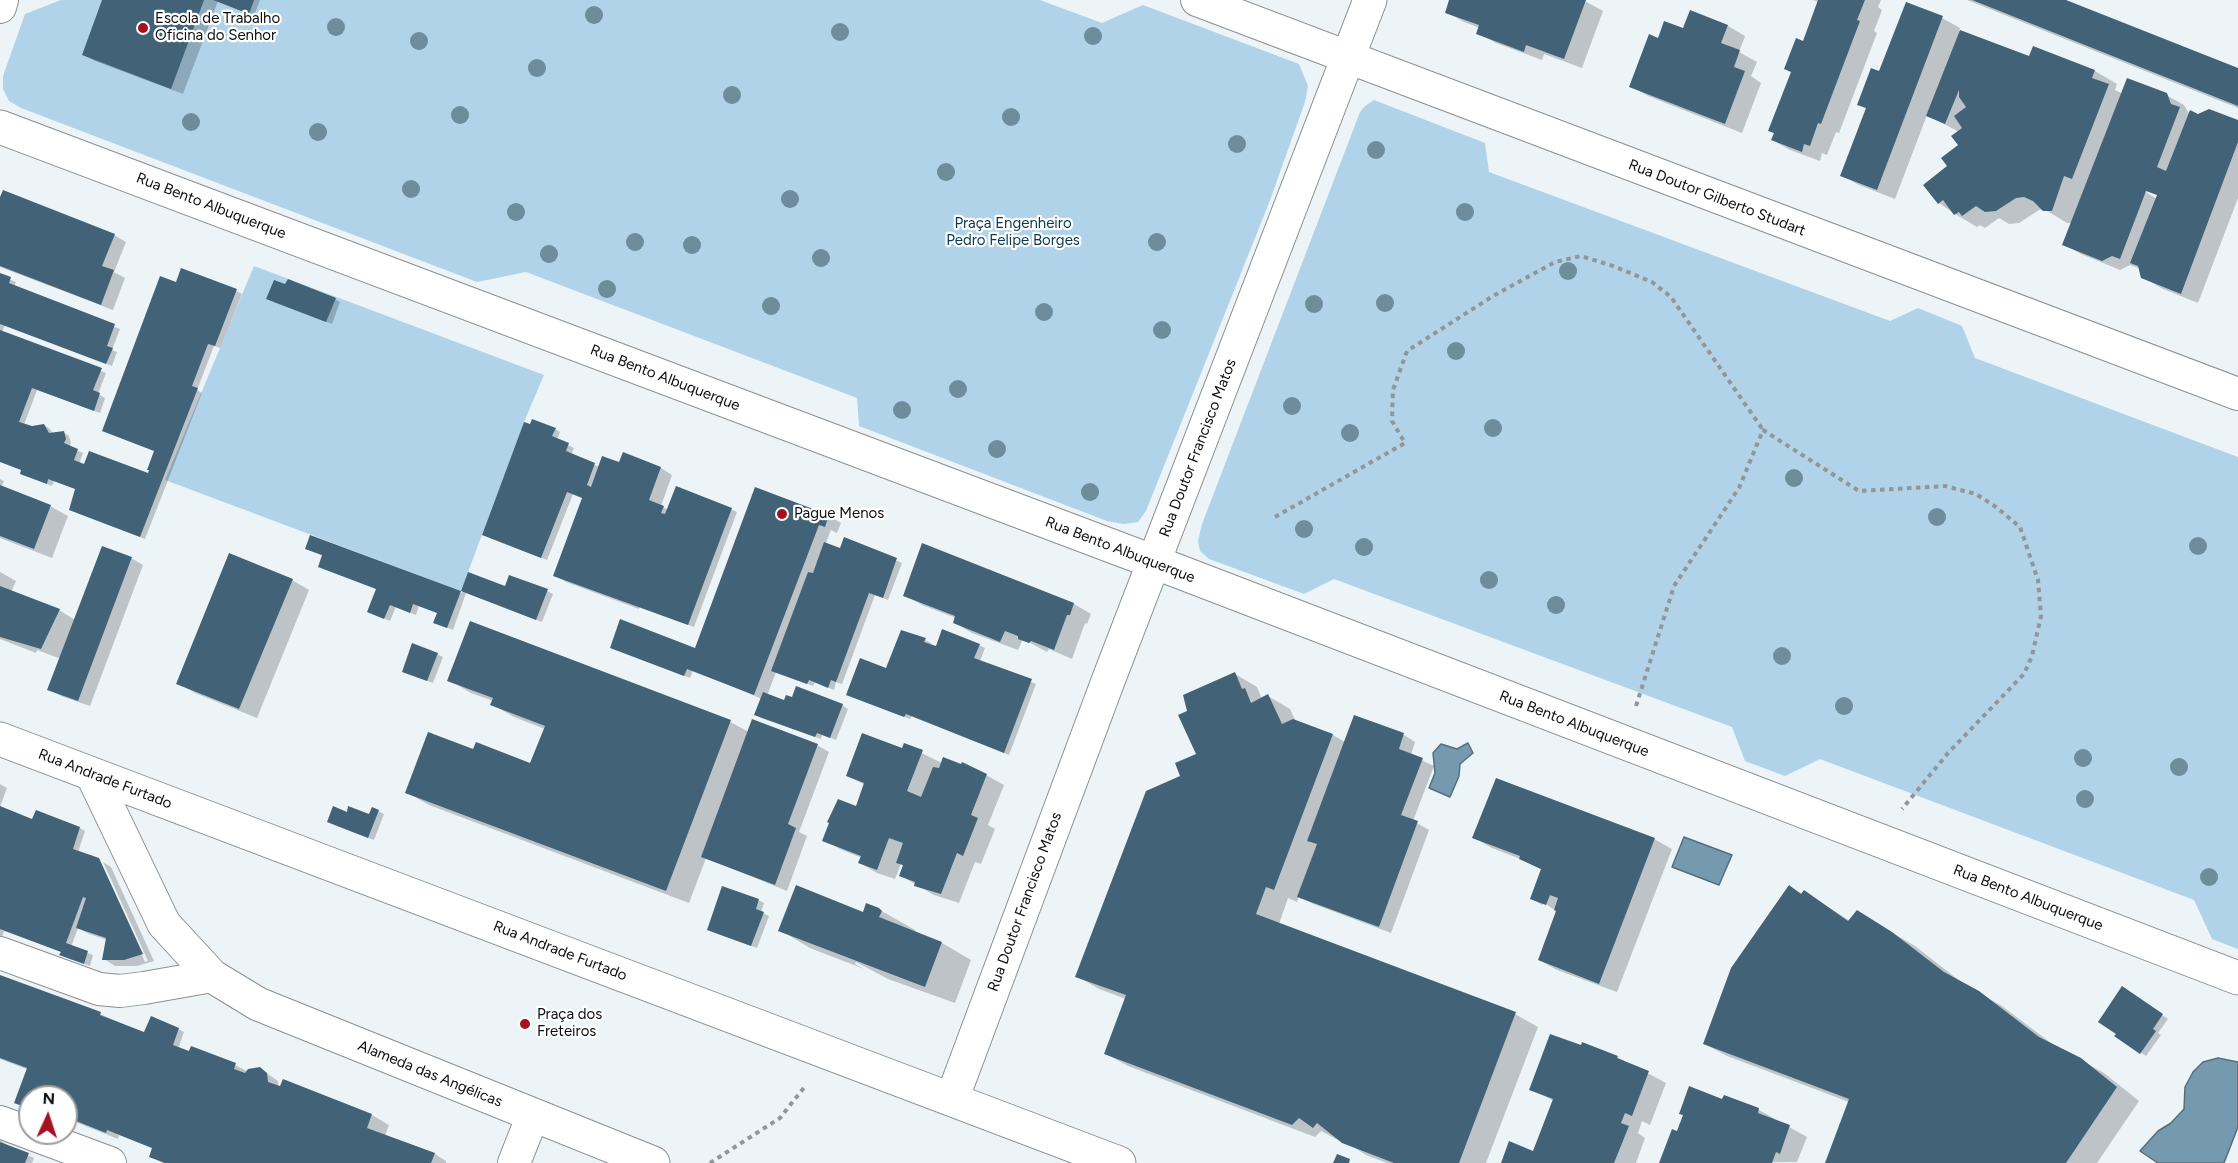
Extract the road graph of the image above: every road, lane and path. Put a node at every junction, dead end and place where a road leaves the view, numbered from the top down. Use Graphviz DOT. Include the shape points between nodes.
graph roads {
  1 [pos="2,0"];
  2 [pos="1197,0"];
  3 [pos="1370,0"];
  4 [pos="0,7"];
  5 [pos="1348,58"];
  6 [pos="0,127"];
  7 [pos="2238,394"];
  8 [pos="1763,430"];
  9 [pos="1275,517"];
  10 [pos="1154,562"];
  11 [pos="0,739"];
  12 [pos="1624,742"];
  13 [pos="92,774"];
  14 [pos="1876,840"];
  15 [pos="0,953"];
  16 [pos="212,976"];
  17 [pos="2238,978"];
  18 [pos="808,1082"];
  19 [pos="952,1099"];
  20 [pos="533,1116"];
  21 [pos="0,1122"];
  22 [pos="110,1163"];
  23 [pos="514,1163"];
  24 [pos="653,1163"];
  25 [pos="710,1163"];
  26 [pos="1119,1163"];
  1 -- 4 [label="street"];
  2 -- 5 [label="street, Rua Doutor Gilberto Studart"];
  3 -- 5 [label="street, Rua Doutor Francisco Matos"];
  5 -- 7 [label="street, Rua Doutor Gilberto Studart"];
  5 -- 10 [label="street, Rua Doutor Francisco Matos"];
  6 -- 10 [label="street, Rua Bento Albuquerque"];
  8 -- 9 [label="path" via="1671,297 1652,282 1581,256 1555,262 1407,351 1393,390 1392,421 1405,443"];
  8 -- 12 [label="path" via="1739,488 1674,586"];
  8 -- 14 [label="path" via="1859,491 1945,486 1976,494 2020,527 2038,580 2042,616 2024,674 1948,753"];
  10 -- 12 [label="street, Rua Bento Albuquerque"];
  10 -- 19 [label="street, Rua Doutor Francisco Matos"];
  11 -- 13 [label="street, Rua Andrade Furtado"];
  12 -- 14 [label="street, Rua Bento Albuquerque"];
  13 -- 16 [label="street, Alameda das Angélicas" via="164,924"];
  13 -- 19 [label="street, Rua Andrade Furtado"];
  14 -- 17 [label="street, Rua Bento Albuquerque"];
  15 -- 16 [label="street" via="99,990 120,991"];
  16 -- 20 [label="street, Alameda das Angélicas" via="258,1004"];
  18 -- 25 [label="path" via="780,1118"];
  19 -- 26 [label="street, Rua Andrade Furtado"];
  20 -- 23 [label="street"];
  20 -- 24 [label="street, Alameda das Angélicas"];
  21 -- 22 [label="street"];
}
